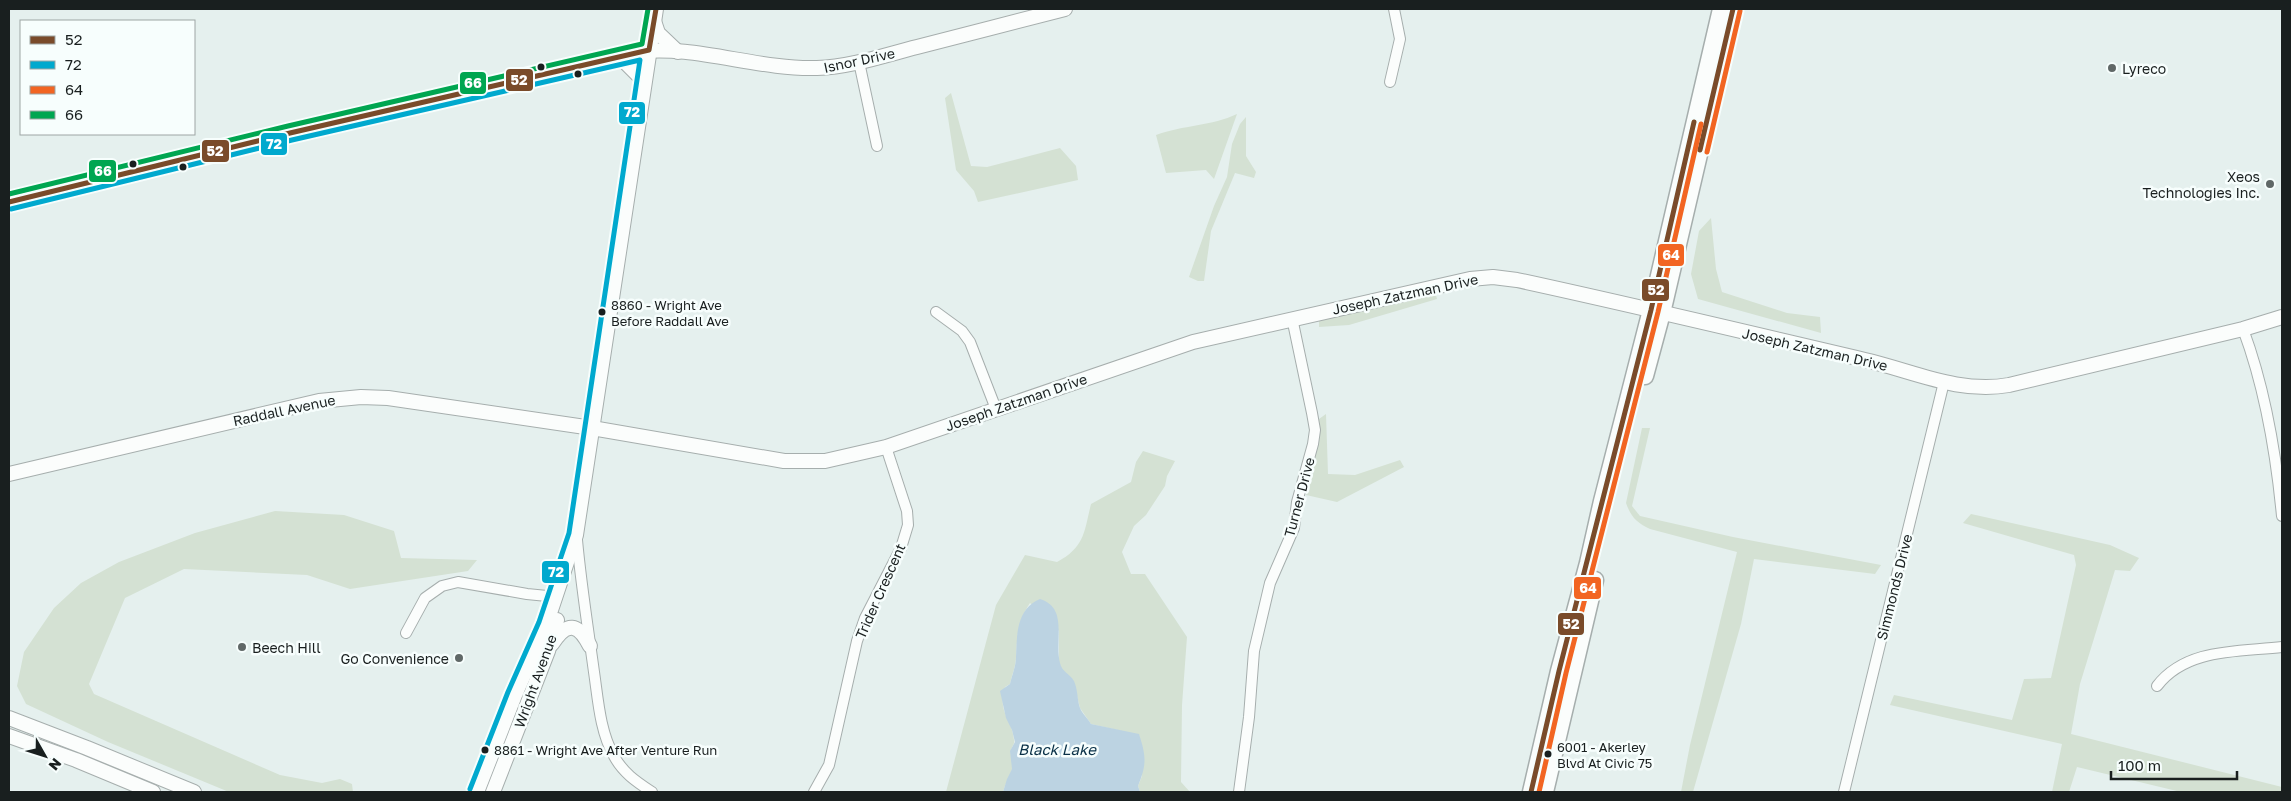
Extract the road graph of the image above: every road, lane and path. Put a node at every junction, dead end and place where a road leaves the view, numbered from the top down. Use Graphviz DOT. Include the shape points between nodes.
graph roads {
  1 [pos="1065,9"];
  2 [pos="1394,9"];
  3 [pos="1721,9"];
  4 [pos="1733,9"];
  5 [pos="655,15"];
  6 [pos="649,50"];
  7 [pos="678,52"];
  8 [pos="610,58"];
  9 [pos="859,62"];
  10 [pos="644,81"];
  11 [pos="1390,82"];
  12 [pos="877,146"];
  13 [pos="9,202"];
  14 [pos="936,312"];
  15 [pos="1657,312"];
  16 [pos="2282,317"];
  17 [pos="1292,318"];
  18 [pos="2243,329"];
  19 [pos="1944,382"];
  20 [pos="996,409"];
  21 [pos="592,428"];
  22 [pos="886,447"];
  23 [pos="9,474"];
  24 [pos="2282,516"];
  25 [pos="576,535"];
  26 [pos="557,597"];
  27 [pos="406,633"];
  28 [pos="590,646"];
  29 [pos="2282,647"];
  30 [pos="548,651"];
  31 [pos="2157,686"];
  32 [pos="515,695"];
  33 [pos="523,716"];
  34 [pos="9,718"];
  35 [pos="9,736"];
  36 [pos="154,792"];
  37 [pos="194,792"];
  38 [pos="477,792"];
  39 [pos="493,792"];
  40 [pos="652,792"];
  41 [pos="814,792"];
  42 [pos="1239,792"];
  43 [pos="1531,792"];
  44 [pos="1544,792"];
  45 [pos="1844,792"];
  1 -- 9 [label="street, Isnor Drive"];
  2 -- 11 [label="street" via="1400,39"];
  3 -- 15 [label="main road"];
  4 -- 15 [label="main road"];
  5 -- 6 [label="street, Wright Avenue"];
  5 -- 7 [label="street" via="658,33"];
  6 -- 7 [label="street, Isnor Drive"];
  6 -- 8 [label="street, Isnor Drive"];
  6 -- 10 [label="street, Wright Avenue"];
  7 -- 9 [label="street, Isnor Drive" via="790,68"];
  8 -- 10 [label="street" via="624,61"];
  8 -- 13 [label="street, Isnor Drive"];
  9 -- 12 [label="street"];
  10 -- 21 [label="street, Wright Avenue"];
  14 -- 20 [label="street" via="962,331 970,342"];
  15 -- 17 [label="street, Joseph Zatzman Drive" via="1493,277 1470,279"];
  15 -- 19 [label="street, Joseph Zatzman Drive" via="1863,359"];
  15 -- 43 [label="main road" via="1602,501"];
  15 -- 44 [label="main road"];
  16 -- 18 [label="street, Joseph Zatzman Drive"];
  17 -- 20 [label="street, Joseph Zatzman Drive" via="1193,342"];
  17 -- 42 [label="street, Turner Drive" via="1315,430 1297,502 1294,528 1270,583 1254,651"];
  18 -- 19 [label="street, Joseph Zatzman Drive" via="1999,387 1976,388"];
  18 -- 24 [label="street" via="2257,372 2278,475"];
  19 -- 45 [label="street, Simmonds Drive"];
  20 -- 22 [label="street, Joseph Zatzman Drive"];
  21 -- 22 [label="street, Joseph Zatzman Drive" via="784,461 825,461"];
  21 -- 23 [label="street, Raddall Avenue" via="388,398 340,398"];
  21 -- 25 [label="street, Wright Avenue"];
  22 -- 41 [label="street, Trider Crescent" via="907,512 908,525 901,548 865,618 829,765"];
  25 -- 26 [label="street, Wright Avenue"];
  25 -- 28 [label="street"];
  26 -- 27 [label="street" via="458,582 442,586 425,598"];
  26 -- 30 [label="street, Wright Avenue" via="560,609"];
  26 -- 32 [label="street, Wright Avenue"];
  28 -- 30 [label="street" via="583,633 576,628 568,628 560,631"];
  28 -- 40 [label="street" via="608,744 626,772"];
  29 -- 31 [label="street" via="2199,656 2176,668"];
  30 -- 33 [label="street, Wright Avenue"];
  32 -- 33 [label="street" via="521,701"];
  32 -- 38 [label="street, Wright Avenue"];
  33 -- 39 [label="street, Wright Avenue"];
  34 -- 37 [label="street"];
  35 -- 36 [label="street"];
}
